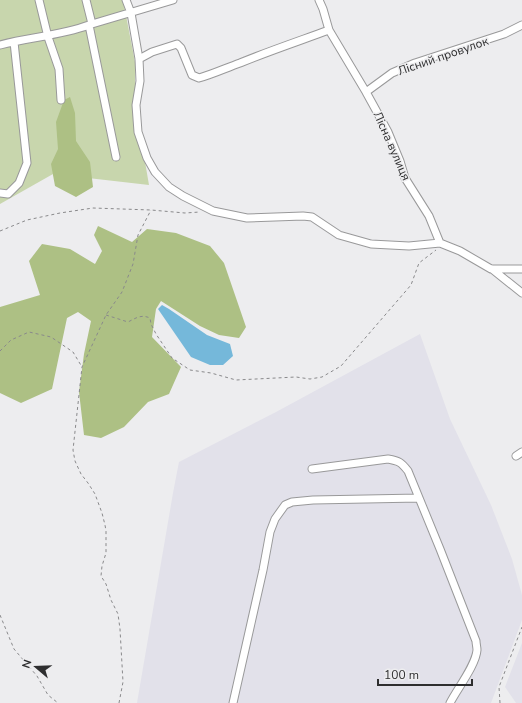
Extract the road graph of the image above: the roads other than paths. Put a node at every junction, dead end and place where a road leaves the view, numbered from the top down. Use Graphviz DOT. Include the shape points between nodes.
graph roads {
  1 [pos="40,0"];
  2 [pos="86,0"];
  3 [pos="126,0"];
  4 [pos="173,0"];
  5 [pos="319,0"];
  6 [pos="131,13"];
  7 [pos="522,24"];
  8 [pos="90,25"];
  9 [pos="329,30"];
  10 [pos="48,37"];
  11 [pos="14,42"];
  12 [pos="0,45"];
  13 [pos="139,59"];
  14 [pos="366,92"];
  15 [pos="61,100"];
  16 [pos="116,157"];
  17 [pos="0,193"];
  18 [pos="440,243"];
  19 [pos="492,269"];
  20 [pos="522,269"];
  21 [pos="522,293"];
  22 [pos="312,469"];
  23 [pos="419,498"];
  24 [pos="233,703"];
  25 [pos="450,703"];
  1 -- 10 [label="street"];
  2 -- 8 [label="street"];
  3 -- 6 [label="street"];
  4 -- 6 [label="street"];
  5 -- 9 [label="street, Лісна вулиця"];
  6 -- 8 [label="street"];
  6 -- 13 [label="street"];
  7 -- 14 [label="street, Лісний провулок" via="504,34 415,63 392,74"];
  8 -- 10 [label="street"];
  8 -- 16 [label="street"];
  9 -- 13 [label="street" via="199,78 192,75 177,44"];
  9 -- 14 [label="street, Лісна вулиця"];
  10 -- 11 [label="street"];
  10 -- 15 [label="street" via="59,69"];
  11 -- 12 [label="street"];
  11 -- 17 [label="street" via="27,163 19,183 8,194"];
  13 -- 18 [label="street" via="140,80 136,105 138,132 155,172 169,187 183,196 213,211 247,218 312,217 339,235 371,244 409,246"];
  14 -- 18 [label="street, Лісна вулиця" via="388,132 405,178 429,216"];
  18 -- 19 [label="street"];
  19 -- 20 [label="street"];
  19 -- 21 [label="street"];
  22 -- 23 [label="street" via="398,461 408,471"];
  23 -- 24 [label="street" via="313,500 285,505 270,532"];
  23 -- 25 [label="street" via="476,641 475,658"];
}
